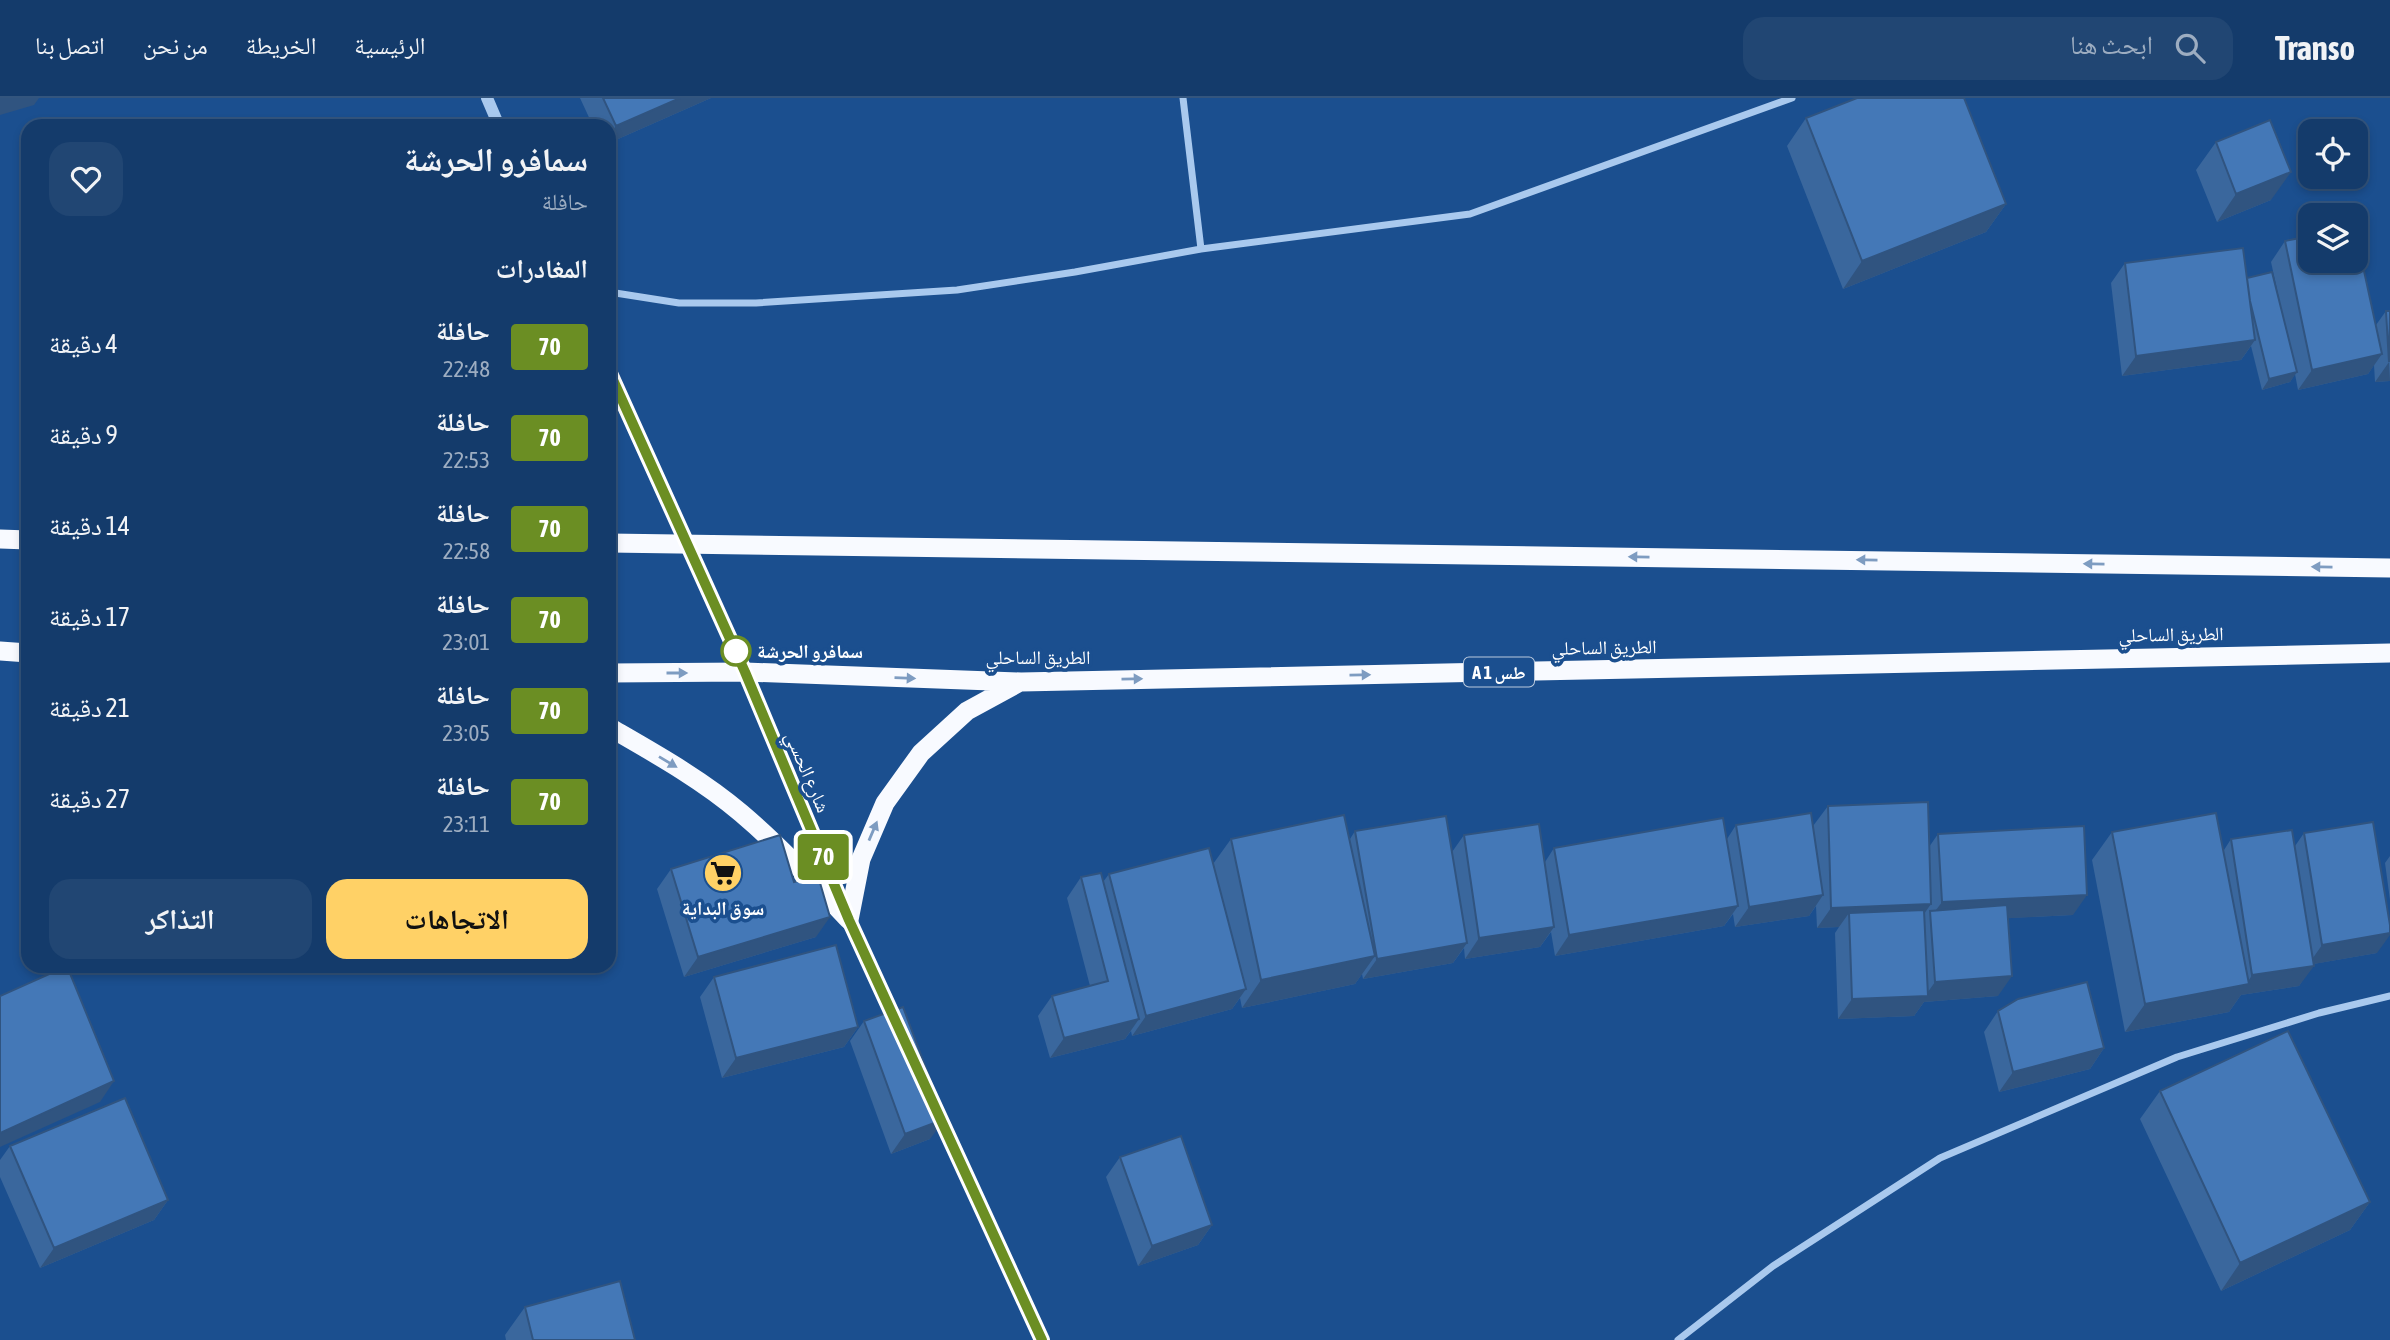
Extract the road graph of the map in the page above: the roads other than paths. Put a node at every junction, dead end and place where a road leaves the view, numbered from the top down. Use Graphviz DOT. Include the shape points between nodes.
graph roads {
  1 [pos="487,98"];
  2 [pos="1183,98"];
  3 [pos="1792,98"];
  4 [pos="496,119"];
  5 [pos="1201,249"];
  6 [pos="616,293"];
  7 [pos="616,387"];
  8 [pos="0,539"];
  9 [pos="21,540"];
  10 [pos="616,543"];
  11 [pos="686,544"];
  12 [pos="2390,568"];
  13 [pos="0,651"];
  14 [pos="21,652"];
  15 [pos="2390,653"];
  16 [pos="745,672"];
  17 [pos="616,673"];
  18 [pos="1021,682"];
  19 [pos="616,731"];
  20 [pos="849,920"];
  21 [pos="2390,996"];
  22 [pos="900,1031"];
  23 [pos="928,1093"];
  24 [pos="1042,1340"];
  25 [pos="1678,1340"];
  1 -- 4 [label="street"];
  2 -- 5 [label="street"];
  3 -- 5 [label="street" via="1470,214"];
  5 -- 6 [label="street" via="957,290 756,303 679,303"];
  7 -- 11 [label="street, شارع الحسي"];
  8 -- 9 [label="highway"];
  10 -- 11 [label="highway"];
  12 -- 11 [label="highway, one-way"];
  11 -- 16 [label="street, شارع الحسي"];
  13 -- 14 [label="highway"];
  18 -- 15 [label="highway, الطريق الساحلي / A 1 طس, one-way"];
  17 -- 16 [label="highway, الطريق الساحلي / A 1 طس, one-way"];
  16 -- 18 [label="highway, الطريق الساحلي / A 1 طس, one-way"];
  16 -- 20 [label="street, شارع الحسي"];
  20 -- 18 [label="highway, one-way" via="861,859 875,825 921,753 967,711"];
  19 -- 20 [label="highway, one-way" via="676,766 739,812"];
  20 -- 22 [label="street, شارع الحسي"];
  21 -- 25 [label="street" via="2177,1057 1940,1158 1773,1266"];
  23 -- 24 [label="street"];
}
